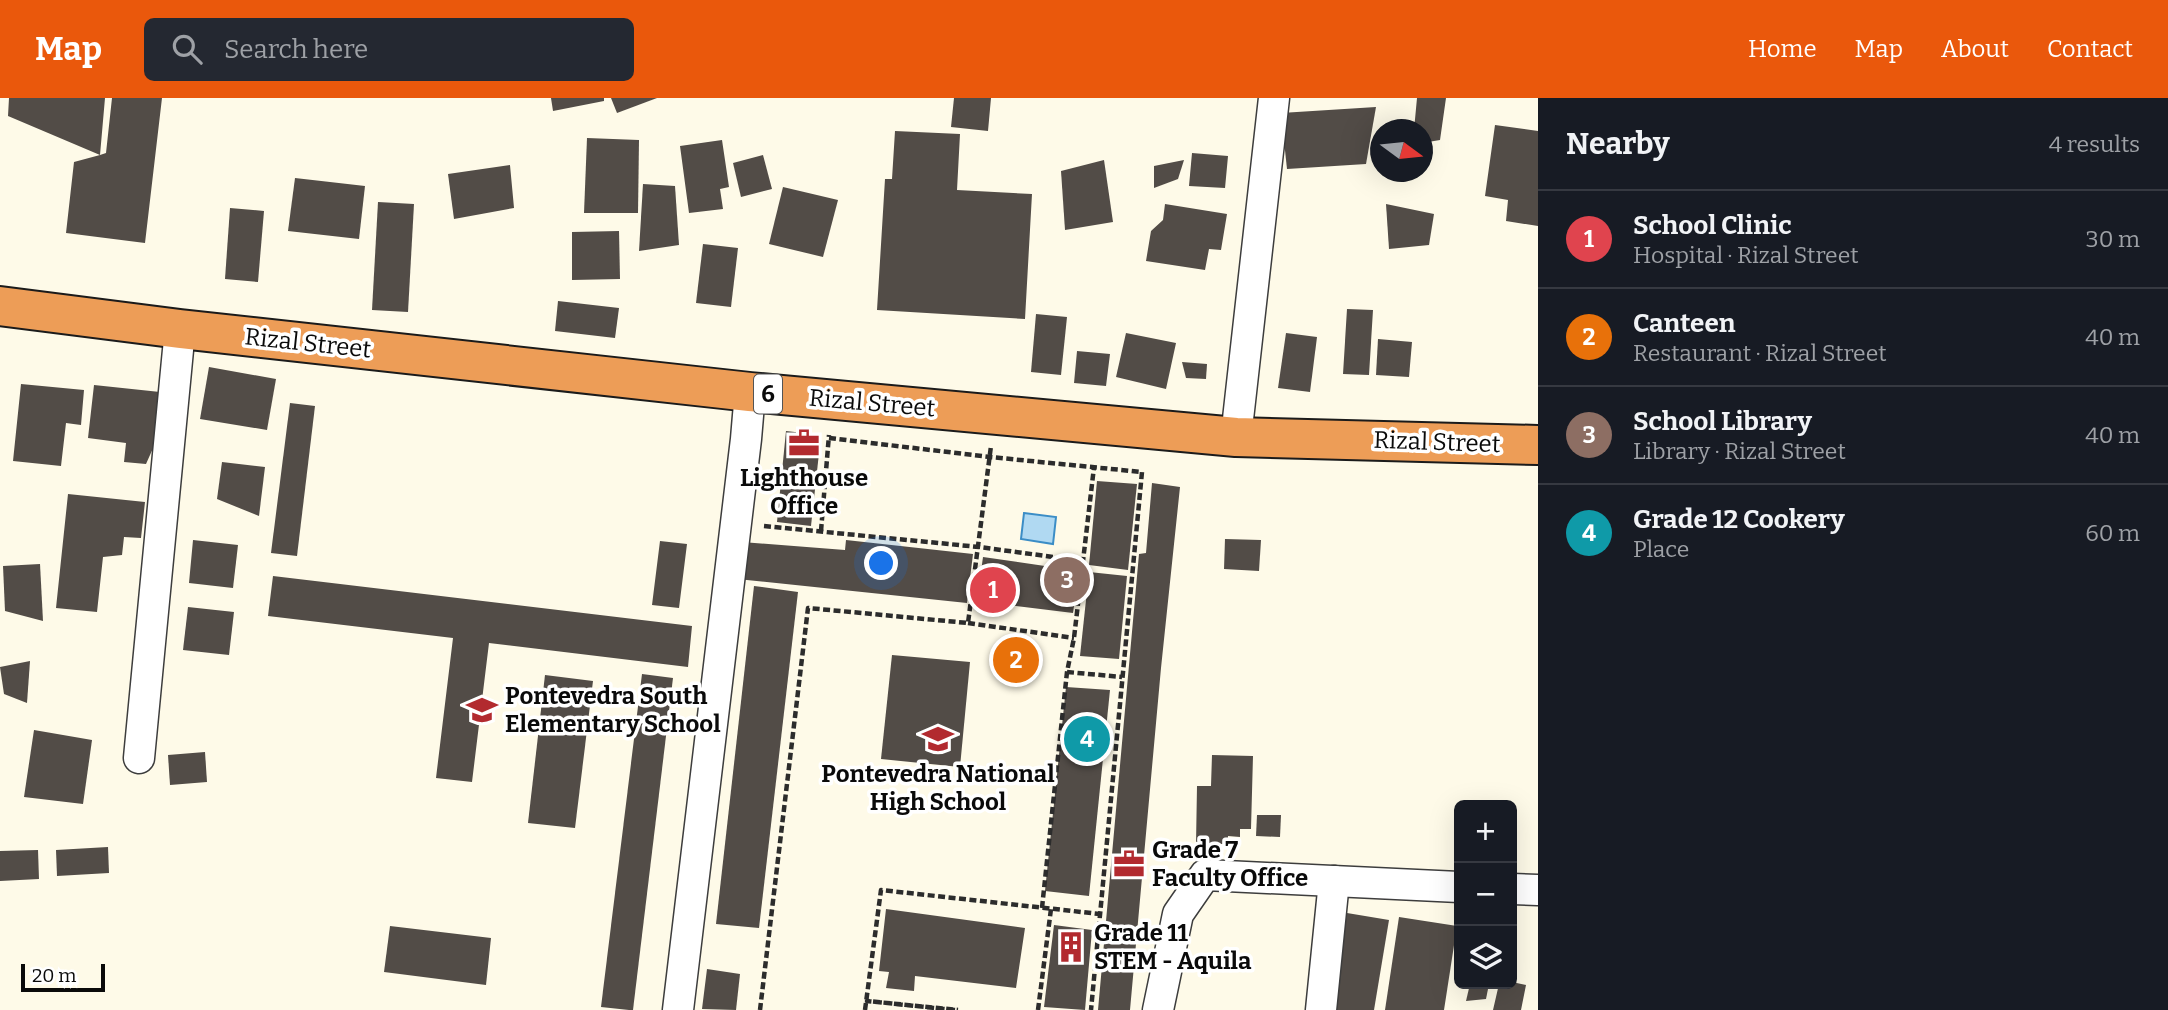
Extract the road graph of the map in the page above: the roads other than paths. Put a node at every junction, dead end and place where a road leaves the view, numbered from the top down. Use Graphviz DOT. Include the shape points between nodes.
graph roads {
  1 [pos="1274,98"];
  2 [pos="0,306"];
  3 [pos="180,329"];
  4 [pos="750,392"];
  5 [pos="1236,437"];
  6 [pos="1538,445"];
  7 [pos="139,758"];
  8 [pos="1334,881"];
  9 [pos="1454,887"];
  10 [pos="678,1010"];
  11 [pos="1158,1010"];
  12 [pos="1321,1010"];
  1 -- 5 [label="street"];
  2 -- 3 [label="highway, Rizal Street / 6"];
  3 -- 4 [label="highway, Rizal Street / 6"];
  3 -- 7 [label="street"];
  4 -- 5 [label="highway, Rizal Street / 6"];
  4 -- 10 [label="street"];
  5 -- 6 [label="highway, Rizal Street / 6"];
  8 -- 9 [label="street"];
  8 -- 11 [label="street" via="1205,875 1178,914"];
  8 -- 12 [label="street"];
}
